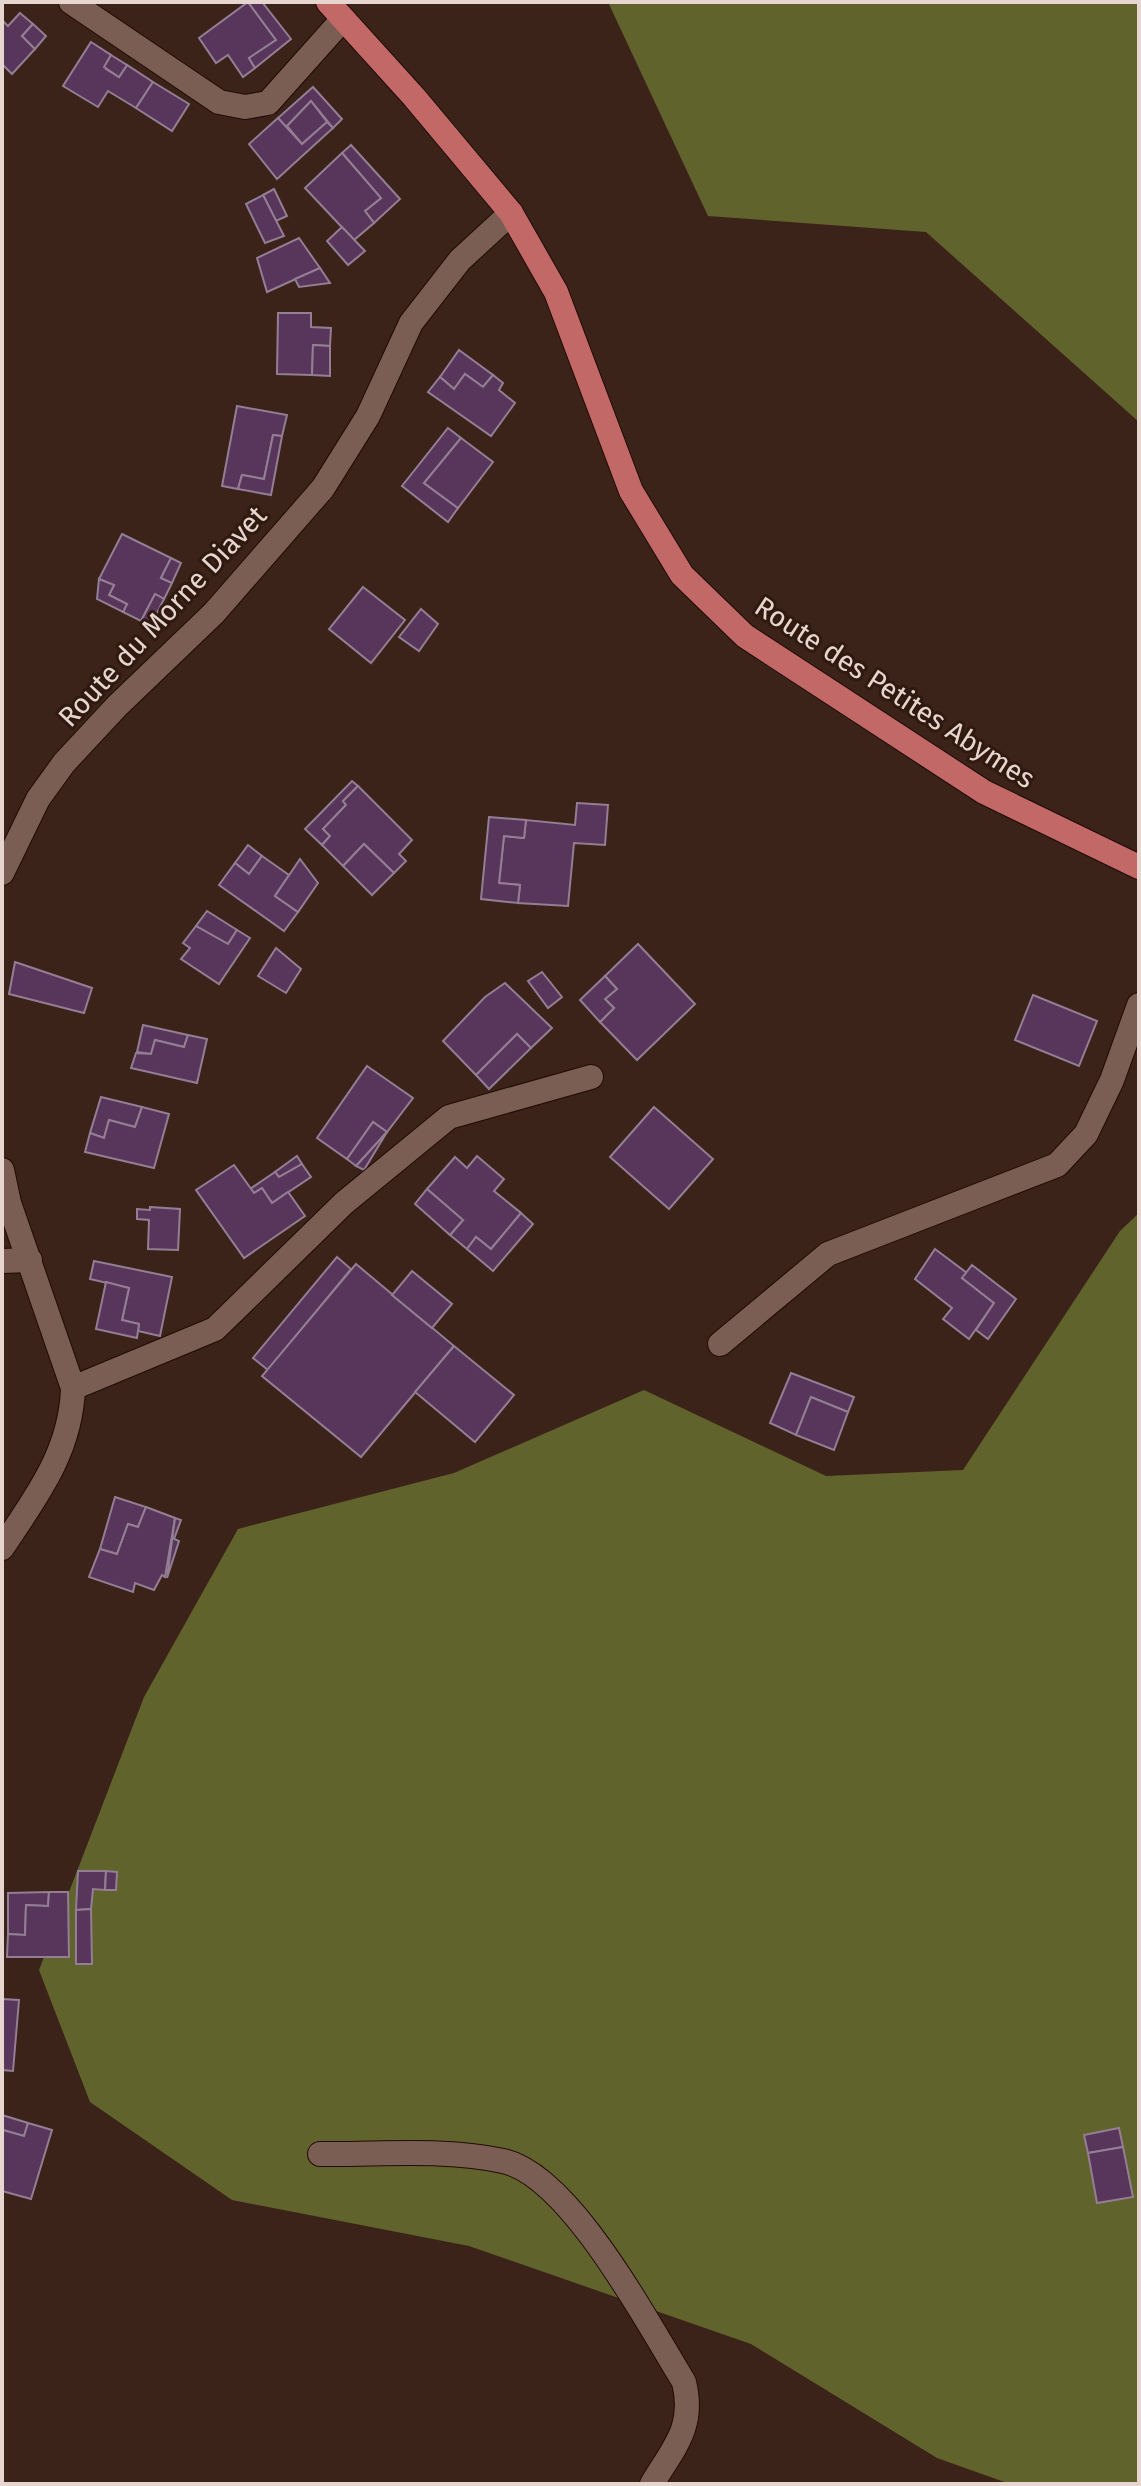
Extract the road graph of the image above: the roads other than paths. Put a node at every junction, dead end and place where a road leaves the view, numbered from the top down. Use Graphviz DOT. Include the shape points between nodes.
graph roads {
  1 [pos="71,2"];
  2 [pos="336,10"];
  3 [pos="511,213"];
  4 [pos="1139,867"];
  5 [pos="2,873"];
  6 [pos="1139,1005"];
  7 [pos="591,1077"];
  8 [pos="2,1170"];
  9 [pos="30,1260"];
  10 [pos="2,1261"];
  11 [pos="720,1344"];
  12 [pos="73,1388"];
  13 [pos="2,1548"];
  14 [pos="320,2154"];
  15 [pos="652,2484"];
  1 -- 2 [label="street" via="219,102 245,107 268,103"];
  2 -- 3 [label="main road, Route des Petites Abymes"];
  3 -- 4 [label="main road, Route des Petites Abymes" via="556,292 631,491 682,575 745,636 984,792"];
  3 -- 5 [label="street, Route du Morne Diavet" via="460,260 411,323 368,416 323,488 214,613 64,763 38,799"];
  6 -- 11 [label="street" via="1086,1134 1057,1165 828,1254"];
  7 -- 12 [label="street" via="449,1117 344,1203 215,1329"];
  8 -- 9 [label="street"];
  9 -- 10 [label="street"];
  9 -- 12 [label="street"];
  12 -- 13 [label="street" via="73,1410 58,1463"];
  14 -- 15 [label="street" via="504,2161 538,2176 613,2268 684,2382 687,2425"];
}
